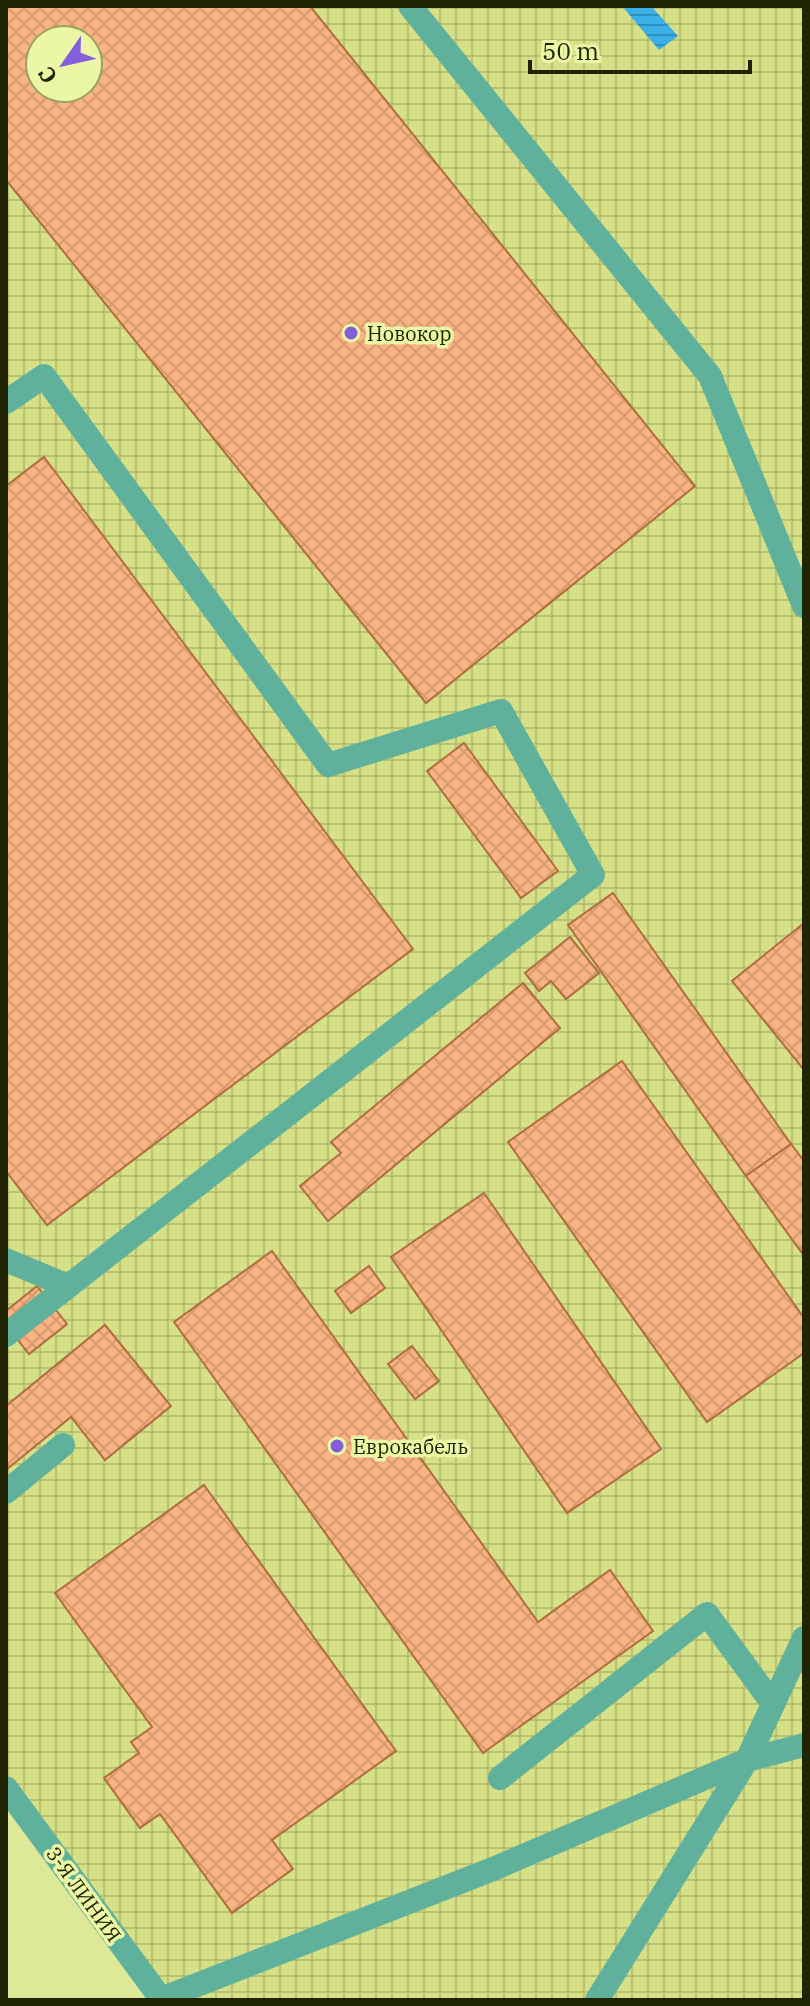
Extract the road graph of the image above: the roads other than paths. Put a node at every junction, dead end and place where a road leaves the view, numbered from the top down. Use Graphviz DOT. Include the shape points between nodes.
graph roads {
  1 [pos="410,6"];
  2 [pos="6,402"];
  3 [pos="804,606"];
  4 [pos="6,1260"];
  5 [pos="68,1286"];
  6 [pos="6,1335"];
  7 [pos="63,1445"];
  8 [pos="6,1492"];
  9 [pos="804,1638"];
  10 [pos="773,1704"];
  11 [pos="804,1745"];
  12 [pos="747,1760"];
  13 [pos="500,1778"];
  14 [pos="6,1788"];
  15 [pos="161,2000"];
  16 [pos="597,2000"];
  1 -- 3 [label="street" via="710,376"];
  2 -- 5 [label="street" via="44,376 328,765 501,711 593,875"];
  4 -- 5 [label="street"];
  5 -- 6 [label="street"];
  7 -- 8 [label="street"];
  9 -- 10 [label="street"];
  10 -- 12 [label="street"];
  10 -- 13 [label="street" via="707,1614"];
  11 -- 12 [label="street"];
  12 -- 15 [label="street" via="493,1869"];
  12 -- 16 [label="street"];
  14 -- 15 [label="street, 3-Я ЛИНИЯ"];
}
